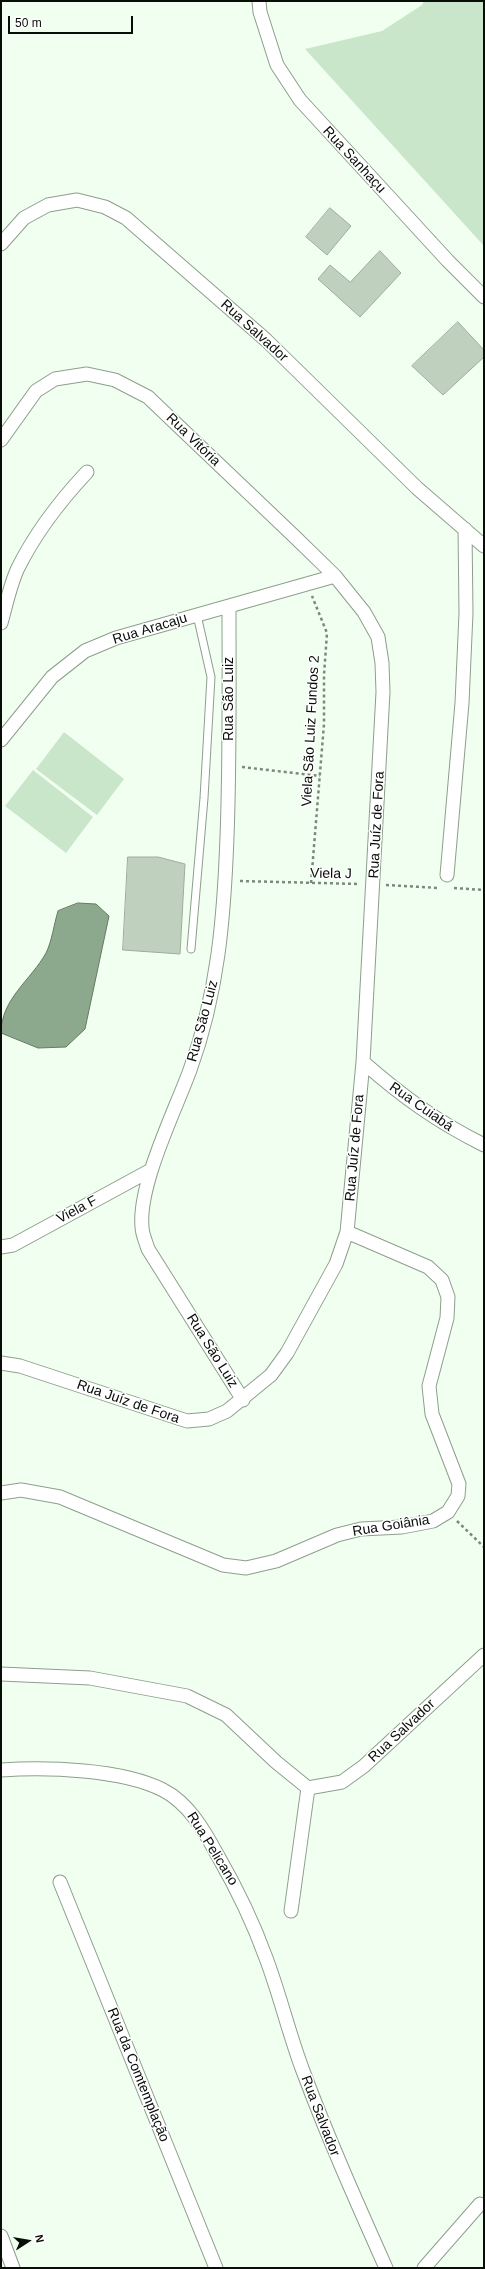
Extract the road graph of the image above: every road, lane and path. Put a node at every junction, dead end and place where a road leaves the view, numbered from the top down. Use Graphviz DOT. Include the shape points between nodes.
graph roads {
  1 [pos="259,1"];
  2 [pos="1,244"];
  3 [pos="484,297"];
  4 [pos="1,440"];
  5 [pos="87,472"];
  6 [pos="465,529"];
  7 [pos="484,546"];
  8 [pos="335,576"];
  9 [pos="307,584"];
  10 [pos="229,606"];
  11 [pos="364,612"];
  12 [pos="197,615"];
  13 [pos="1,623"];
  14 [pos="1,740"];
  15 [pos="230,765"];
  16 [pos="320,776"];
  17 [pos="225,881"];
  18 [pos="446,881"];
  19 [pos="311,883"];
  20 [pos="374,885"];
  21 [pos="453,888"];
  22 [pos="484,890"];
  23 [pos="191,949"];
  24 [pos="363,1062"];
  25 [pos="484,1145"];
  26 [pos="152,1170"];
  27 [pos="347,1232"];
  28 [pos="1,1247"];
  29 [pos="1,1363"];
  30 [pos="243,1400"];
  31 [pos="1,1492"];
  32 [pos="448,1512"];
  33 [pos="484,1547"];
  34 [pos="484,1655"];
  35 [pos="1,1674"];
  36 [pos="1,1770"];
  37 [pos="308,1788"];
  38 [pos="60,1882"];
  39 [pos="291,1911"];
  40 [pos="267,1958"];
  41 [pos="480,2204"];
  42 [pos="1,2236"];
  43 [pos="13,2268"];
  44 [pos="216,2268"];
  45 [pos="386,2268"];
  46 [pos="424,2268"];
  1 -- 3 [label="street, Rua Sanhaçu" via="260,12 277,65 300,100"];
  2 -- 6 [label="street, Rua Salvador" via="24,218 48,205 77,200 105,207 126,218 266,340 417,488"];
  4 -- 8 [label="street, Rua Vitória" via="36,391 55,380 87,374 115,380 148,397"];
  5 -- 13 [label="street" via="65,495 37,533 17,571"];
  6 -- 7 [label="street, Rua Salvador"];
  6 -- 18 [label="street" via="466,613 462,703"];
  8 -- 9 [label="street, Rua Aracaju"];
  8 -- 11 [label="street, Rua Vitória"];
  9 -- 10 [label="street, Rua Aracaju"];
  9 -- 16 [label="path, Viela São Luiz Fundos 2" via="327,633"];
  10 -- 12 [label="street, Rua Aracaju"];
  10 -- 15 [label="street, Rua São Luiz"];
  11 -- 20 [label="street, Rua Juíz de Fora" via="378,637 382,663 383,692"];
  12 -- 14 [label="street, Rua Aracaju" via="116,638 85,651 52,677"];
  12 -- 23 [label="lane" via="211,677"];
  15 -- 16 [label="path"];
  15 -- 17 [label="street, Rua São Luiz"];
  16 -- 19 [label="path, Viela São Luiz Fundos 2"];
  17 -- 19 [label="path, Viela J"];
  17 -- 26 [label="street, Rua São Luiz" via="220,952 208,1014 191,1069"];
  18 -- 20 [label="path, Viela J"];
  19 -- 20 [label="path, Viela J"];
  20 -- 24 [label="street, Rua Juíz de Fora"];
  21 -- 22 [label="path"];
  24 -- 25 [label="street, Rua Cuiabá" via="403,1096 449,1127"];
  24 -- 27 [label="street, Rua Juíz de Fora"];
  26 -- 28 [label="street, Viela F" via="13,1245"];
  26 -- 30 [label="street, Rua São Luiz" via="143,1205 142,1228 148,1249"];
  27 -- 30 [label="street, Rua Juíz de Fora" via="336,1264 287,1353 271,1375"];
  27 -- 32 [label="street, Rua Goiânia" via="428,1267 442,1280 448,1298 447,1318 429,1386 432,1414 459,1484 458,1496"];
  29 -- 30 [label="street, Rua Juíz de Fora" via="20,1366 187,1421 208,1419 227,1411"];
  31 -- 32 [label="street, Rua Goiânia" via="21,1490 60,1497 223,1565 246,1568 276,1561 338,1535 361,1529 402,1527 433,1521"];
  32 -- 33 [label="path"];
  34 -- 37 [label="street, Rua Salvador" via="364,1766 342,1782"];
  35 -- 37 [label="street" via="90,1678 187,1696 226,1715"];
  36 -- 40 [label="street, Rua Pelicano" via="23,1768 82,1771 138,1780 164,1790 186,1808 207,1836 242,1899"];
  37 -- 39 [label="street"];
  38 -- 44 [label="street, Rua da Comtemplação"];
  40 -- 45 [label="street, Rua Salvador" via="302,2068 333,2150"];
  41 -- 46 [label="street"];
  42 -- 43 [label="street"];
}
